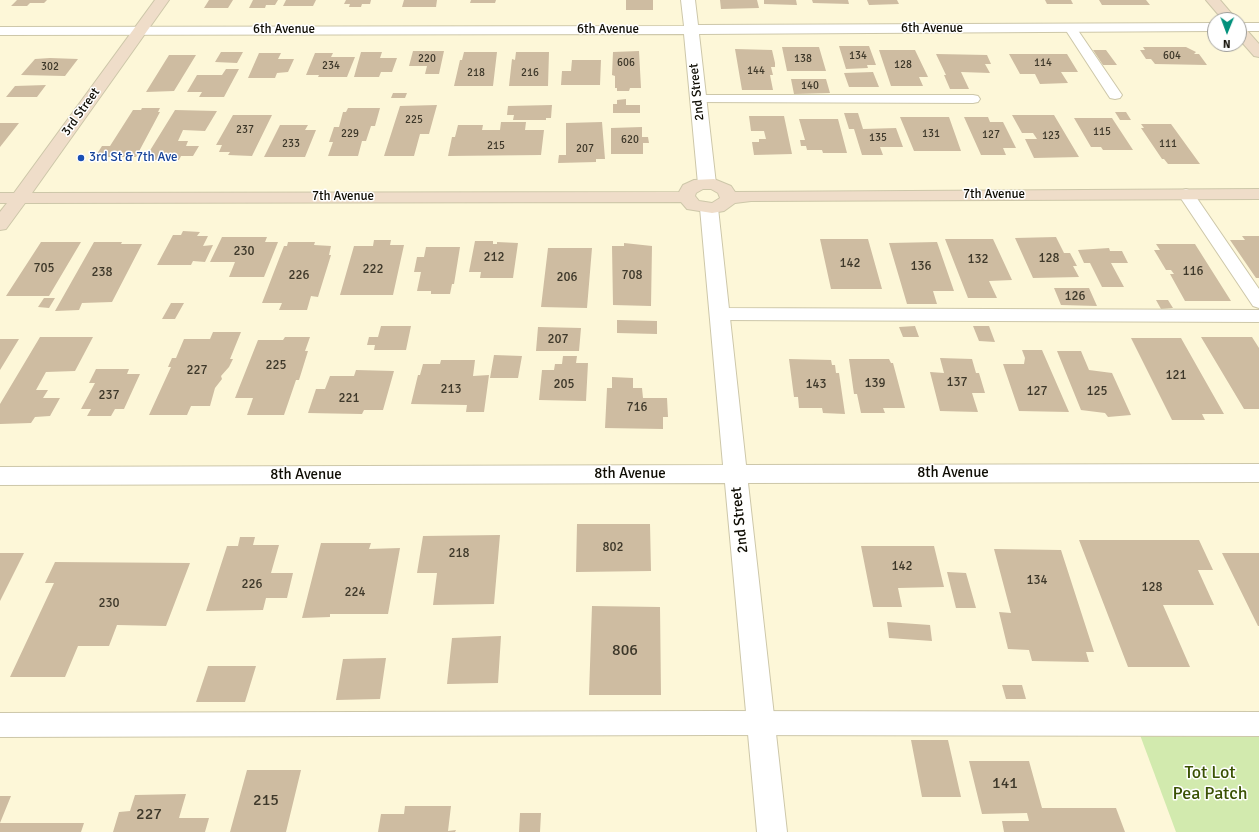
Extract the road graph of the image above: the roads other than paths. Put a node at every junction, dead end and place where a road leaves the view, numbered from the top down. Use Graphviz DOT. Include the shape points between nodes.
graph roads {
  1 [pos="162,0"];
  2 [pos="688,0"];
  3 [pos="1213,0"];
  4 [pos="1223,12"];
  5 [pos="1207,27"];
  6 [pos="1259,27"];
  7 [pos="1247,28"];
  8 [pos="1071,29"];
  9 [pos="141,30"];
  10 [pos="690,30"];
  11 [pos="0,31"];
  12 [pos="1247,38"];
  13 [pos="1259,53"];
  14 [pos="1115,95"];
  15 [pos="698,99"];
  16 [pos="973,100"];
  17 [pos="707,184"];
  18 [pos="1186,194"];
  19 [pos="1259,194"];
  20 [pos="686,197"];
  21 [pos="0,198"];
  22 [pos="19,198"];
  23 [pos="719,203"];
  24 [pos="0,225"];
  25 [pos="1259,302"];
  26 [pos="720,314"];
  27 [pos="1259,316"];
  28 [pos="1259,473"];
  29 [pos="735,474"];
  30 [pos="0,476"];
  31 [pos="761,723"];
  32 [pos="1259,724"];
  33 [pos="0,725"];
  34 [pos="772,832"];
  1 -- 9 [label="street, 3rd Street"];
  2 -- 10 [label="street, 2nd Street"];
  3 -- 4 [label="street"];
  5 -- 8 [label="street, 6th Avenue"];
  6 -- 7 [label="street"];
  8 -- 10 [label="street, 6th Avenue"];
  8 -- 14 [label="lane"];
  9 -- 10 [label="street, 6th Avenue"];
  9 -- 11 [label="street, 6th Avenue"];
  9 -- 22 [label="street, 3rd Street"];
  10 -- 15 [label="street, 2nd Street"];
  12 -- 13 [label="street"];
  15 -- 16 [label="lane"];
  15 -- 17 [label="street, 2nd Street"];
  17 -- 20 [label="street" via="694,186 686,193"];
  17 -- 23 [label="street" via="725,190"];
  18 -- 19 [label="street, 7th Avenue"];
  18 -- 23 [label="street, 7th Avenue" via="751,196"];
  18 -- 25 [label="lane"];
  20 -- 22 [label="street, 7th Avenue"];
  20 -- 23 [label="street" via="693,205"];
  21 -- 22 [label="street, 7th Avenue"];
  22 -- 24 [label="street, 3rd Street"];
  23 -- 26 [label="street, 2nd Street"];
  26 -- 27 [label="lane"];
  26 -- 29 [label="street, 2nd Street"];
  28 -- 29 [label="street, 8th Avenue"];
  29 -- 30 [label="street, 8th Avenue"];
  29 -- 31 [label="street, 2nd Street"];
  31 -- 32 [label="lane"];
  31 -- 33 [label="lane"];
  31 -- 34 [label="street, 2nd Street"];
}
